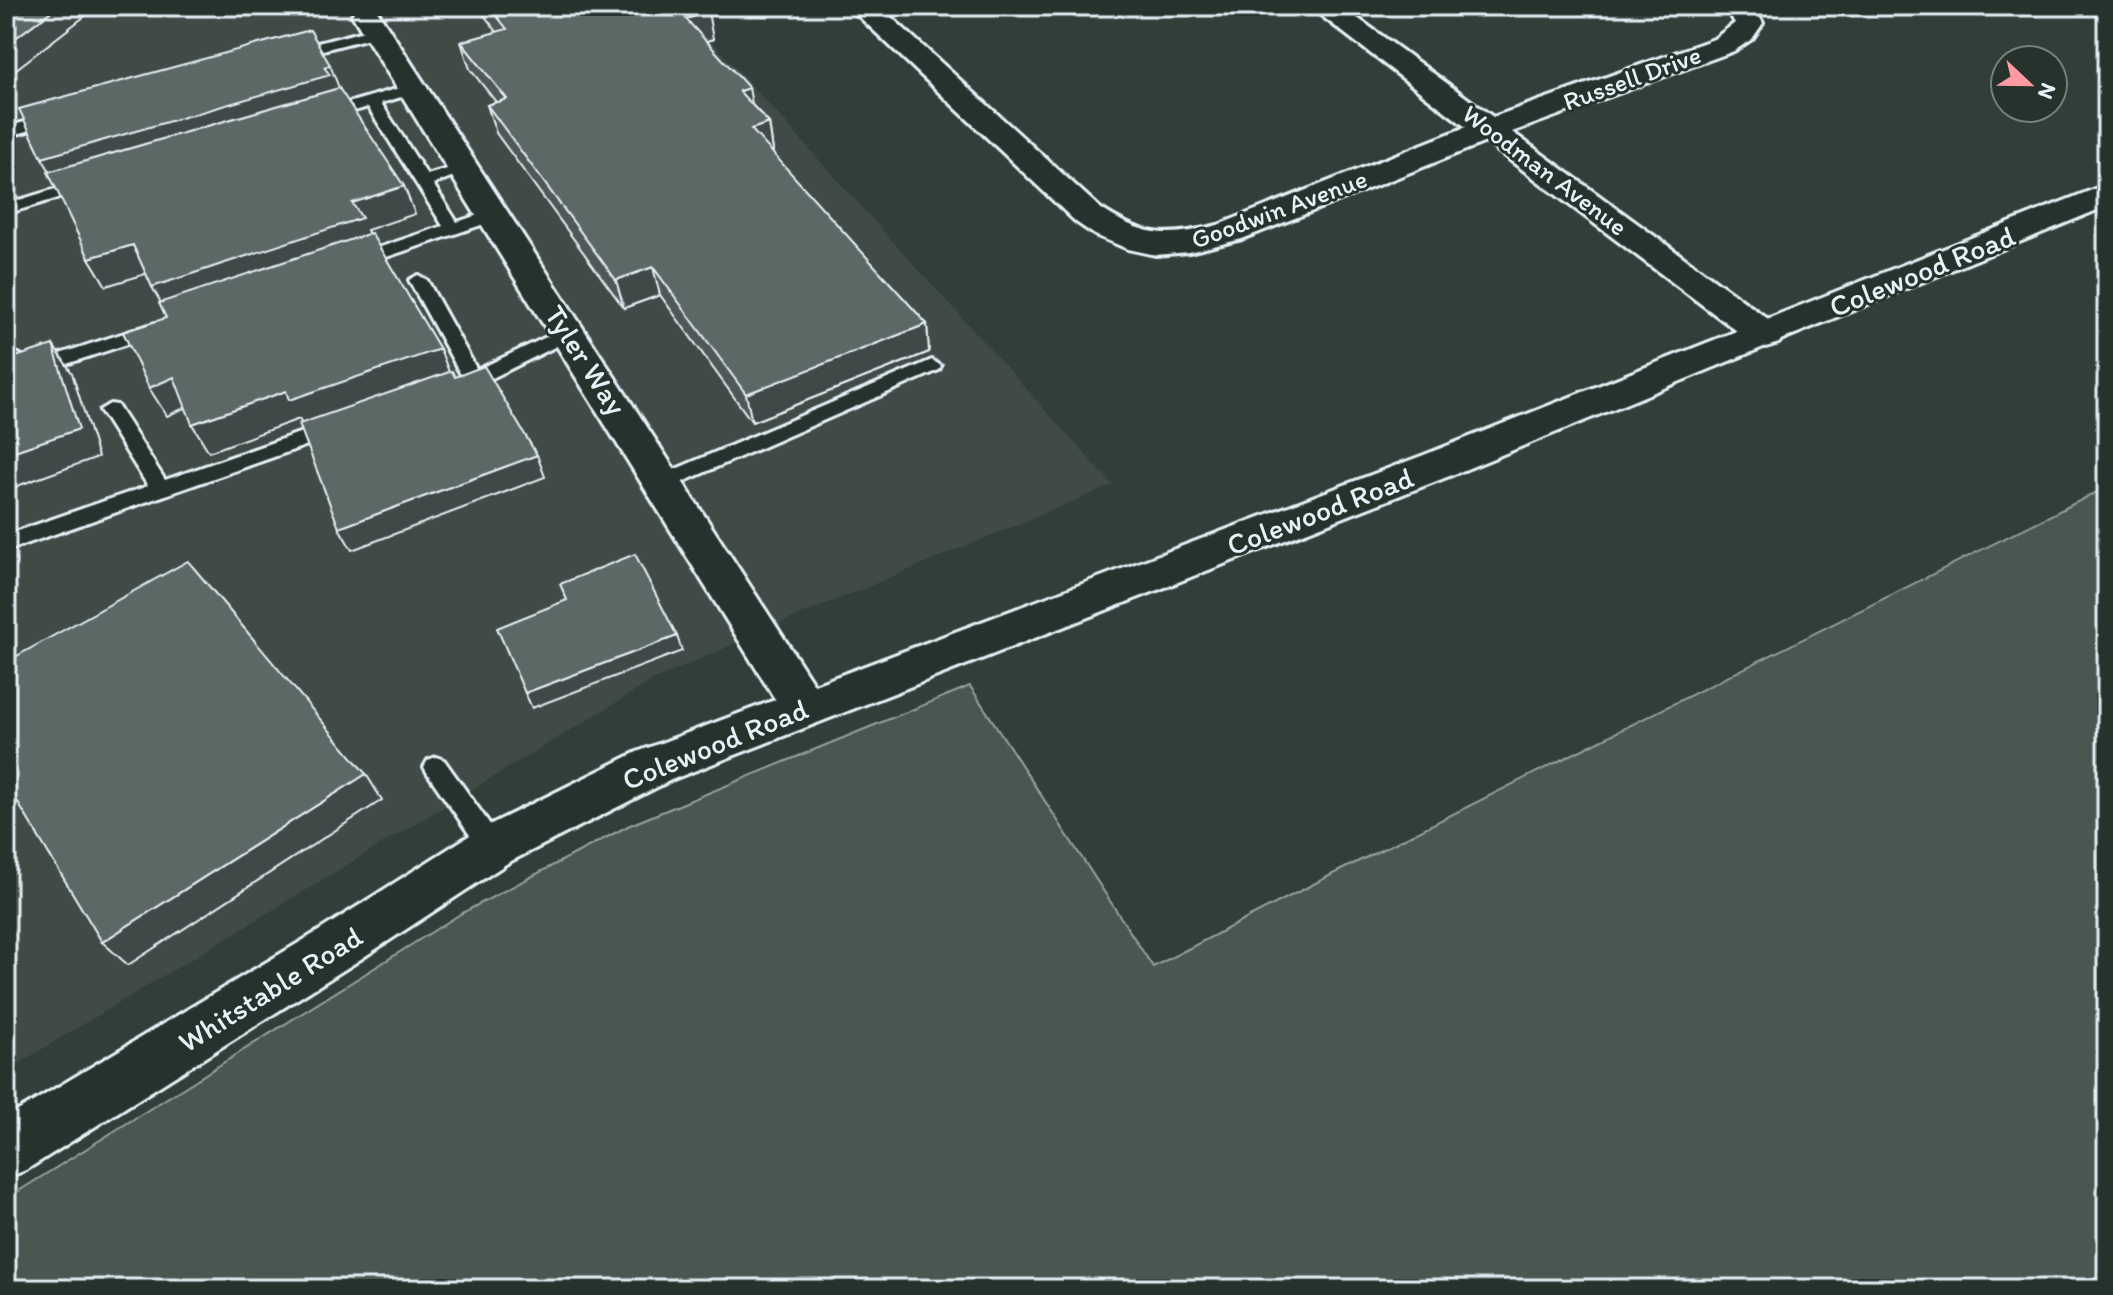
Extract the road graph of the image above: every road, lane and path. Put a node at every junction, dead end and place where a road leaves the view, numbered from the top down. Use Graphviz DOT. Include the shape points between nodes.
graph roads {
  1 [pos="862,6"];
  2 [pos="1323,6"];
  3 [pos="1739,6"];
  4 [pos="368,18"];
  5 [pos="284,57"];
  6 [pos="413,89"];
  7 [pos="372,100"];
  8 [pos="68,116"];
  9 [pos="312,118"];
  10 [pos="1490,129"];
  11 [pos="6,132"];
  12 [pos="464,169"];
  13 [pos="101,180"];
  14 [pos="423,182"];
  15 [pos="2107,194"];
  16 [pos="6,209"];
  17 [pos="493,215"];
  18 [pos="453,229"];
  19 [pos="338,267"];
  20 [pos="418,280"];
  21 [pos="167,325"];
  22 [pos="569,333"];
  23 [pos="1766,335"];
  24 [pos="6,354"];
  25 [pos="932,366"];
  26 [pos="110,410"];
  27 [pos="354,421"];
  28 [pos="664,482"];
  29 [pos="160,489"];
  30 [pos="6,543"];
  31 [pos="804,707"];
  32 [pos="436,767"];
  33 [pos="512,836"];
  34 [pos="6,1150"];
  1 -- 10 [label="street, Goodwin Avenue" via="1088,215 1117,236 1141,243 1186,244 1230,232"];
  2 -- 10 [label="street, Woodman Avenue"];
  3 -- 10 [label="street, Russell Drive" via="1749,23 1724,45"];
  4 -- 5 [label="lane"];
  4 -- 6 [label="street, Tyler Way"];
  6 -- 7 [label="lane"];
  6 -- 12 [label="street, Tyler Way"];
  7 -- 9 [label="lane"];
  7 -- 14 [label="lane"];
  8 -- 11 [label="lane"];
  10 -- 23 [label="street, Woodman Avenue"];
  12 -- 14 [label="lane"];
  12 -- 17 [label="street, Tyler Way"];
  13 -- 16 [label="lane"];
  14 -- 18 [label="lane"];
  15 -- 23 [label="street, Colewood Road"];
  17 -- 18 [label="lane"];
  17 -- 22 [label="street, Tyler Way"];
  18 -- 19 [label="lane"];
  20 -- 22 [label="lane" via="465,382"];
  21 -- 24 [label="lane" via="33,369"];
  22 -- 28 [label="street, Tyler Way"];
  23 -- 31 [label="street, Colewood Road" via="1021,628"];
  25 -- 28 [label="lane"];
  26 -- 29 [label="lane"];
  27 -- 29 [label="lane"];
  28 -- 31 [label="street, Tyler Way"];
  29 -- 30 [label="lane"];
  31 -- 33 [label="street, Colewood Road" via="654,766"];
  32 -- 33 [label="lane"];
  33 -- 34 [label="street, Whitstable Road"];
}
